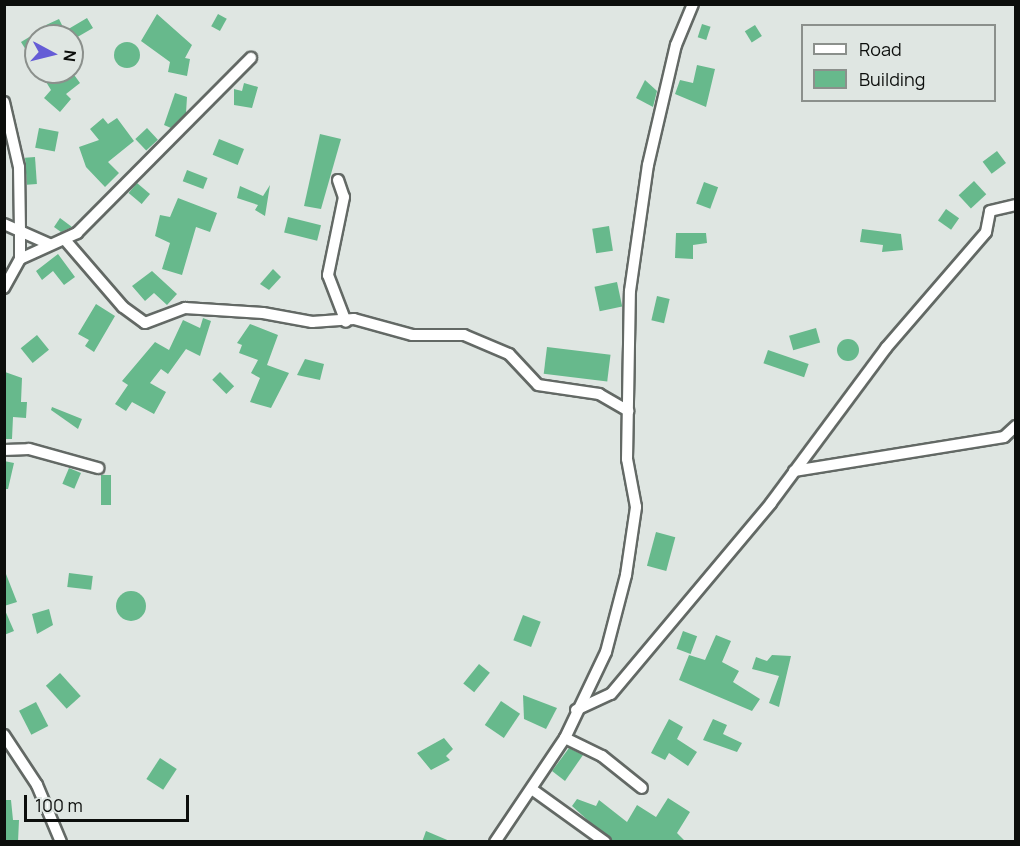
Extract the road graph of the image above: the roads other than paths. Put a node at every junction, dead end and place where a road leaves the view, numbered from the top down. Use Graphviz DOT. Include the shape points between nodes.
graph roads {
  1 [pos="693,4"];
  2 [pos="251,58"];
  3 [pos="4,102"];
  4 [pos="338,180"];
  5 [pos="1016,205"];
  6 [pos="4,224"];
  7 [pos="20,233"];
  8 [pos="66,241"];
  9 [pos="49,244"];
  10 [pos="20,259"];
  11 [pos="4,288"];
  12 [pos="346,322"];
  13 [pos="628,411"];
  14 [pos="1016,426"];
  15 [pos="4,450"];
  16 [pos="98,468"];
  17 [pos="794,471"];
  18 [pos="576,710"];
  19 [pos="4,735"];
  20 [pos="565,738"];
  21 [pos="642,788"];
  22 [pos="533,789"];
  23 [pos="61,842"];
  24 [pos="495,842"];
  25 [pos="605,842"];
  1 -- 13 [label="street" via="676,45 648,165 630,291"];
  2 -- 8 [label="street" via="196,118"];
  3 -- 7 [label="street" via="19,167"];
  4 -- 12 [label="street" via="344,197 328,275"];
  5 -- 17 [label="street" via="990,211 986,232 940,281"];
  6 -- 7 [label="street"];
  7 -- 9 [label="street"];
  7 -- 10 [label="street"];
  8 -- 9 [label="street"];
  8 -- 12 [label="street" via="123,307 145,323 185,308"];
  9 -- 10 [label="street"];
  10 -- 11 [label="street"];
  12 -- 13 [label="street" via="412,335 464,335 509,354 538,385 599,394"];
  13 -- 18 [label="street" via="627,459 636,507 626,575 606,652"];
  14 -- 17 [label="street" via="1004,437"];
  15 -- 16 [label="street" via="29,449"];
  17 -- 18 [label="street" via="611,694"];
  18 -- 20 [label="street"];
  19 -- 23 [label="street" via="37,785"];
  20 -- 21 [label="street" via="603,756"];
  20 -- 22 [label="street"];
  22 -- 24 [label="street"];
  22 -- 25 [label="street"];
}
